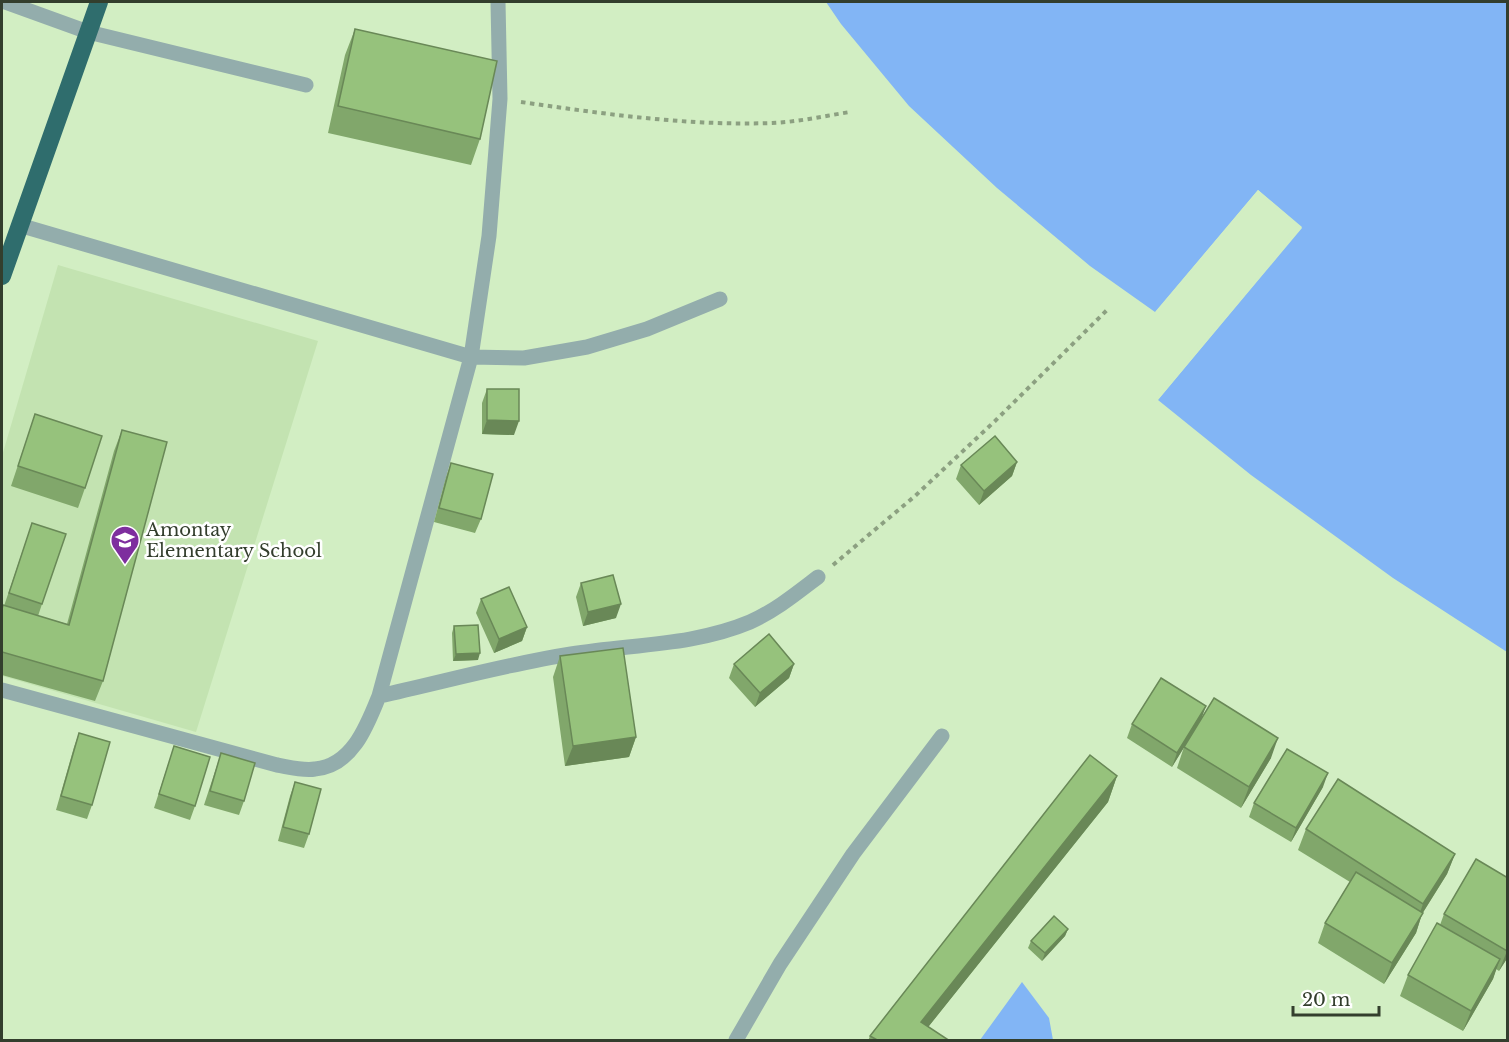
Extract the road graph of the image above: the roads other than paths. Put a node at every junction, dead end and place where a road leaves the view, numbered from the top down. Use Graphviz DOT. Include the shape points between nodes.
graph roads {
  1 [pos="5,2"];
  2 [pos="99,2"];
  3 [pos="498,2"];
  4 [pos="88,32"];
  5 [pos="306,85"];
  6 [pos="19,225"];
  7 [pos="2,276"];
  8 [pos="720,299"];
  9 [pos="471,357"];
  10 [pos="818,577"];
  11 [pos="2,690"];
  12 [pos="379,696"];
  13 [pos="942,736"];
  14 [pos="736,1041"];
  1 -- 4 [label="street"];
  2 -- 4 [label="highway"];
  3 -- 9 [label="street" via="500,99 489,236"];
  4 -- 5 [label="street"];
  4 -- 6 [label="highway"];
  6 -- 7 [label="highway"];
  6 -- 9 [label="street"];
  8 -- 9 [label="street" via="647,329 587,347 524,358"];
  9 -- 12 [label="street"];
  10 -- 12 [label="street" via="751,621 713,635 569,654"];
  11 -- 12 [label="street" via="277,765 312,770 327,767 357,743"];
  13 -- 14 [label="street" via="853,854 780,964"];
}
